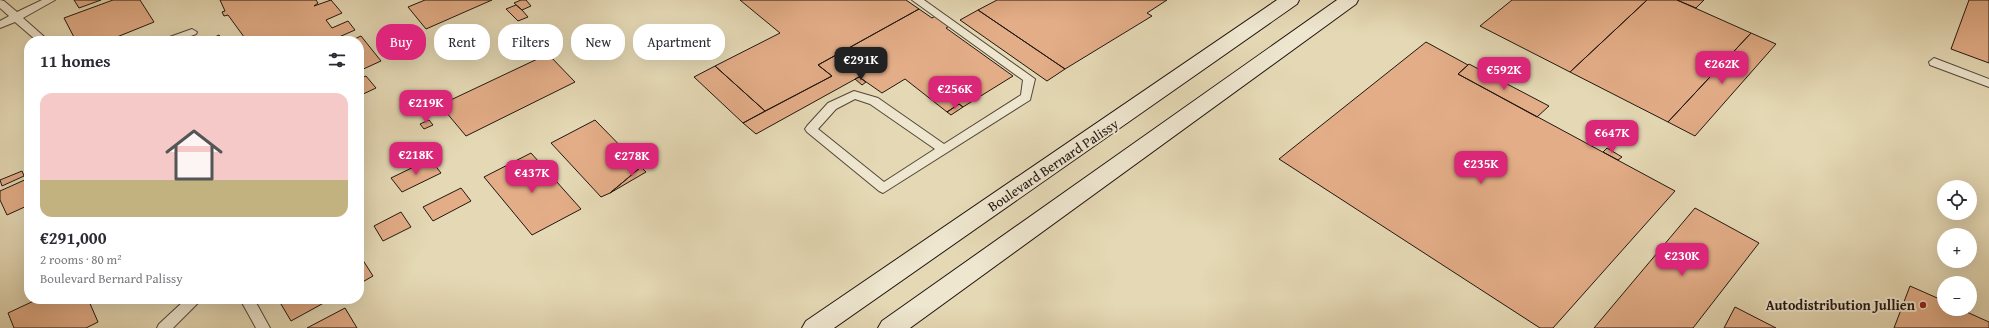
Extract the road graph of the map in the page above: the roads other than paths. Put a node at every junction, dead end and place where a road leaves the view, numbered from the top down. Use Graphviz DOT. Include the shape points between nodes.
graph roads {
  1 [pos="50,0"];
  2 [pos="917,0"];
  3 [pos="1290,0"];
  4 [pos="1349,0"];
  5 [pos="0,3"];
  6 [pos="15,16"];
  7 [pos="0,25"];
  8 [pos="192,32"];
  9 [pos="41,36"];
  10 [pos="183,36"];
  11 [pos="1934,62"];
  12 [pos="1989,83"];
  13 [pos="943,149"];
  14 [pos="190,304"];
  15 [pos="250,304"];
  16 [pos="164,328"];
  17 [pos="264,328"];
  18 [pos="815,328"];
  19 [pos="891,328"];
  1 -- 6 [label="lane"];
  2 -- 13 [label="lane" via="1030,79 1026,97"];
  3 -- 18 [label="main road, Boulevard Bernard Palissy"];
  4 -- 19 [label="main road"];
  5 -- 6 [label="lane"];
  6 -- 7 [label="lane"];
  6 -- 9 [label="lane"];
  8 -- 10 [label="lane"];
  11 -- 12 [label="lane"];
  13 -- 13 [label="lane" via="883,188 811,129 832,106 854,95 874,101"];
  14 -- 16 [label="lane"];
  15 -- 17 [label="lane"];
}
